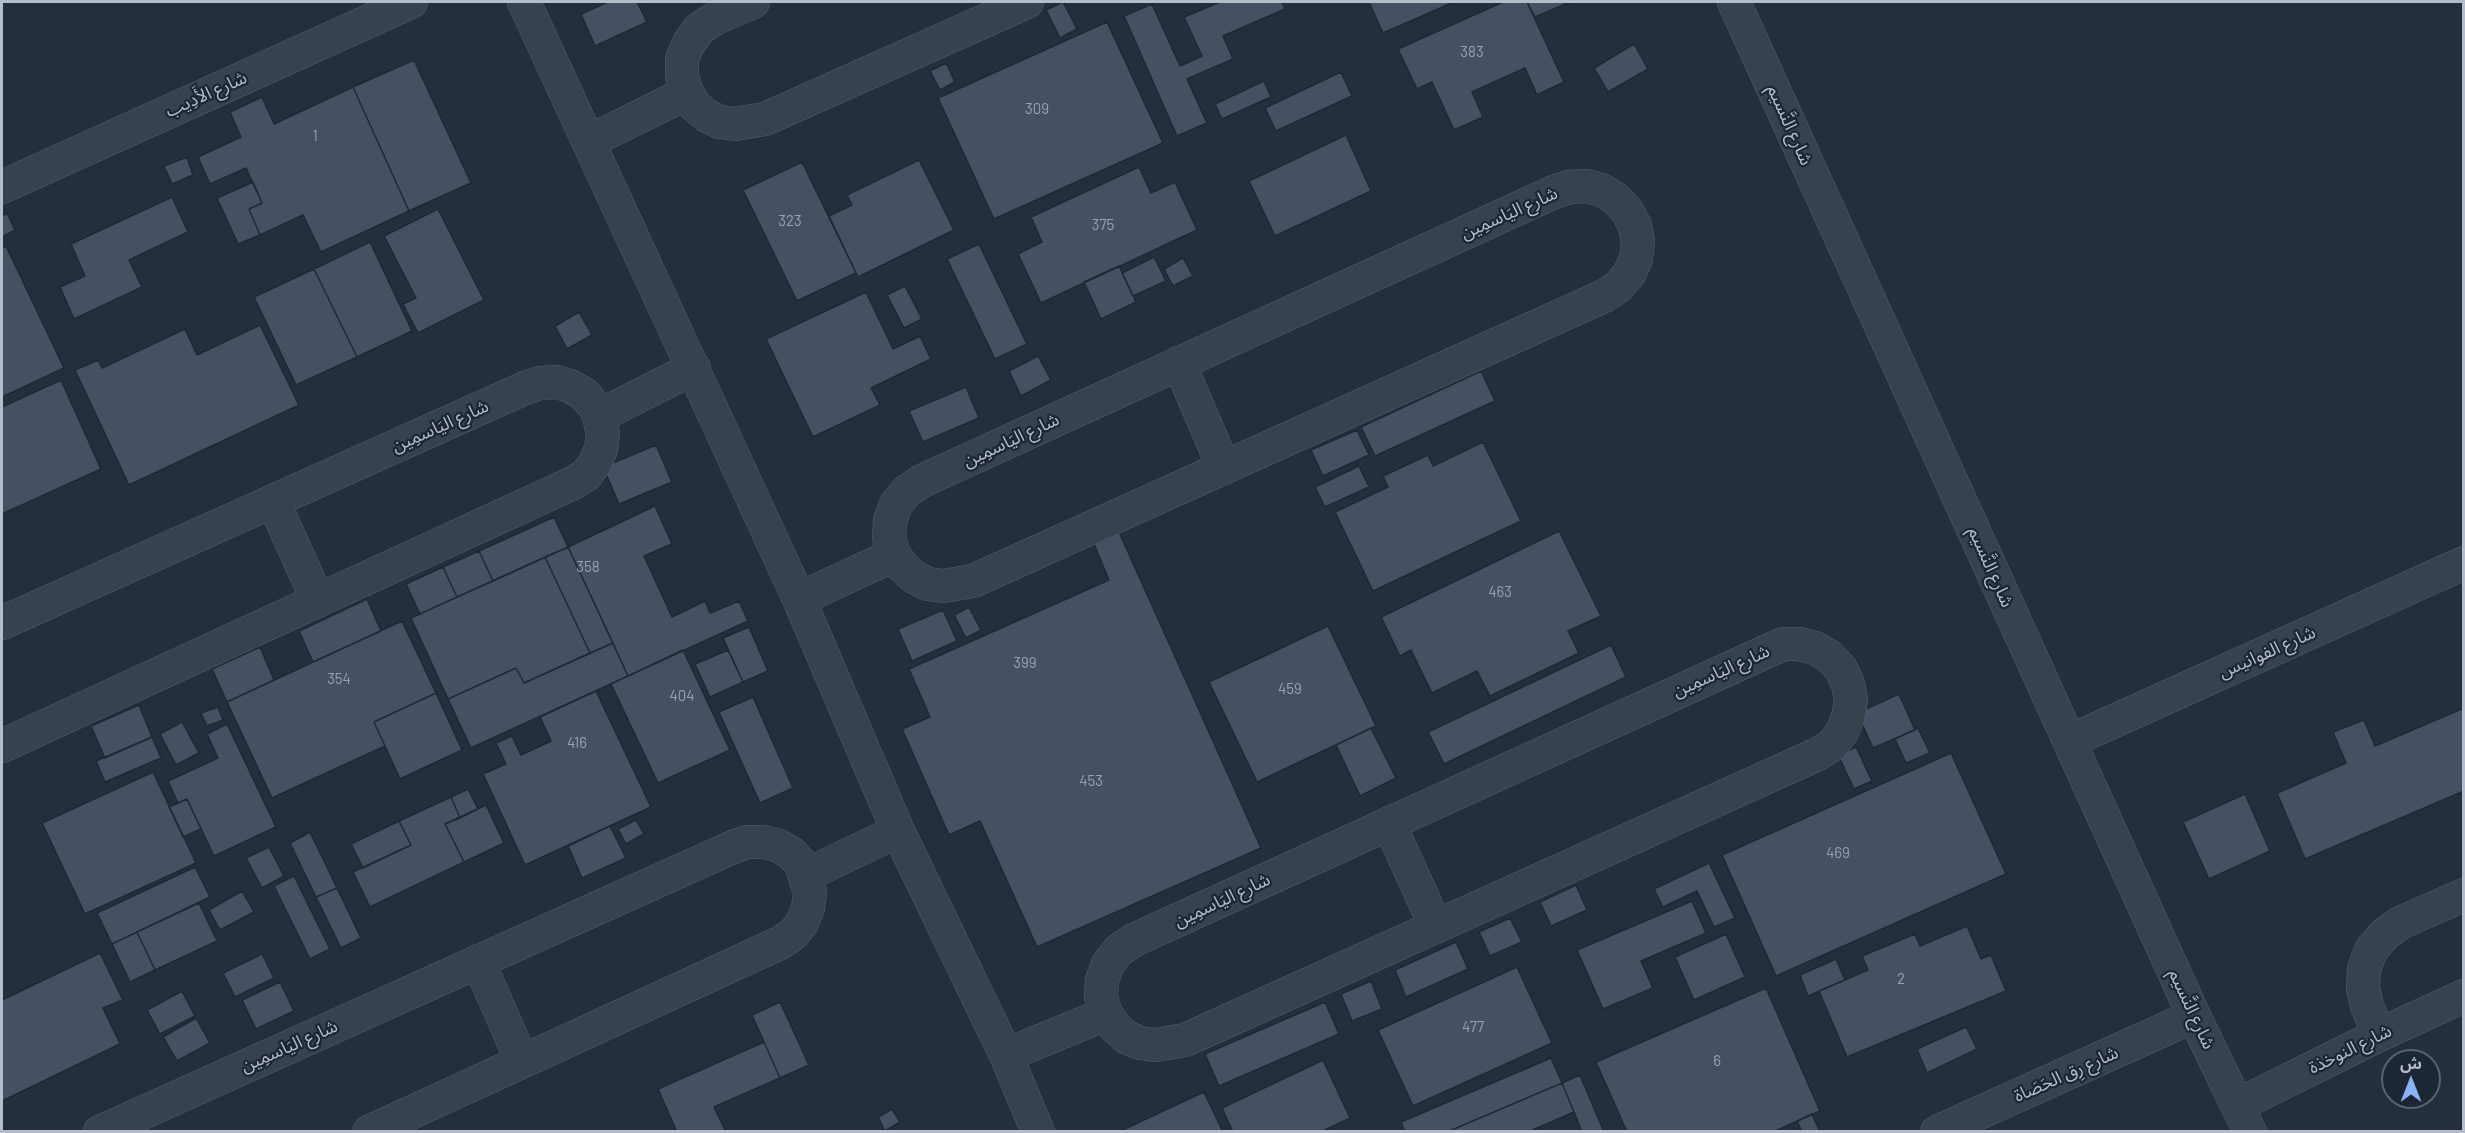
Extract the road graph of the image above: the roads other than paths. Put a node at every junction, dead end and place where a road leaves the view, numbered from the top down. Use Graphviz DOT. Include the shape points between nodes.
graph roads {
  1 [pos="411,2"];
  2 [pos="524,2"];
  3 [pos="753,2"];
  4 [pos="1734,2"];
  5 [pos="1019,3"];
  6 [pos="687,93"];
  7 [pos="590,141"];
  8 [pos="2,187"];
  9 [pos="1179,363"];
  10 [pos="694,368"];
  11 [pos="599,416"];
  12 [pos="1224,468"];
  13 [pos="273,501"];
  14 [pos="894,555"];
  15 [pos="2463,563"];
  16 [pos="799,599"];
  17 [pos="318,601"];
  18 [pos="2,623"];
  19 [pos="2070,741"];
  20 [pos="2,746"];
  21 [pos="1389,823"];
  22 [pos="898,831"];
  23 [pos="806,875"];
  24 [pos="2463,895"];
  25 [pos="1436,927"];
  26 [pos="478,961"];
  27 [pos="2463,996"];
  28 [pos="1107,1014"];
  29 [pos="2194,1016"];
  30 [pos="2379,1035"];
  31 [pos="1006,1055"];
  32 [pos="522,1061"];
  33 [pos="2244,1118"];
  34 [pos="100,1131"];
  35 [pos="369,1131"];
  36 [pos="1038,1131"];
  37 [pos="1937,1131"];
  1 -- 8 [label="street, شارع الأَدِيب"];
  2 -- 7 [label="street"];
  3 -- 6 [label="street" via="714,19 688,43 682,59"];
  4 -- 19 [label="street, شارع النَّسيم"];
  5 -- 6 [label="street" via="765,119 720,122 706,116"];
  6 -- 7 [label="street"];
  7 -- 10 [label="street"];
  9 -- 12 [label="street"];
  9 -- 12 [label="street, شارع اليَاسمِين" via="1569,187 1602,190 1622,205 1635,226 1636,259 1618,287 1604,296"];
  9 -- 14 [label="street, شارع اليَاسمِين" via="907,491 896,504 890,521"];
  10 -- 11 [label="street"];
  10 -- 16 [label="street"];
  11 -- 13 [label="street, شارع اليَاسمِين" via="584,394 570,386 540,383"];
  11 -- 17 [label="street" via="601,449 595,463 579,479"];
  12 -- 14 [label="street, شارع اليَاسمِين" via="973,581 928,584 914,577"];
  13 -- 17 [label="street"];
  13 -- 18 [label="street, شارع اليَاسمِين"];
  14 -- 16 [label="street"];
  15 -- 19 [label="street, شارع الفوانيس"];
  16 -- 22 [label="street"];
  17 -- 20 [label="street"];
  19 -- 29 [label="street, شارع النَّسيم"];
  21 -- 25 [label="street"];
  21 -- 25 [label="street, شارع اليَاسمِين" via="1783,644 1799,644 1822,652 1841,669 1848,684 1851,700 1842,732 1818,754"];
  21 -- 28 [label="street, شارع اليَاسمِين" via="1119,950 1102,980 1101,997"];
  22 -- 23 [label="street"];
  22 -- 31 [label="street"];
  23 -- 26 [label="street, شارع اليَاسمِين" via="791,853 777,845 747,842"];
  23 -- 32 [label="street" via="808,908 802,922 786,939"];
  24 -- 30 [label="street" via="2400,923 2371,950 2363,988"];
  25 -- 28 [label="street, شارع اليَاسمِين" via="1185,1040 1140,1043 1120,1032"];
  26 -- 32 [label="street"];
  26 -- 34 [label="street, شارع اليَاسمِين"];
  27 -- 30 [label="street, شارع النوخذة"];
  28 -- 31 [label="street"];
  29 -- 33 [label="street, شارع النَّسيم"];
  29 -- 37 [label="street, شارع رِق الحَصَاة"];
  30 -- 33 [label="street, شارع النوخذة"];
  31 -- 36 [label="street"];
  32 -- 35 [label="street"];
}
